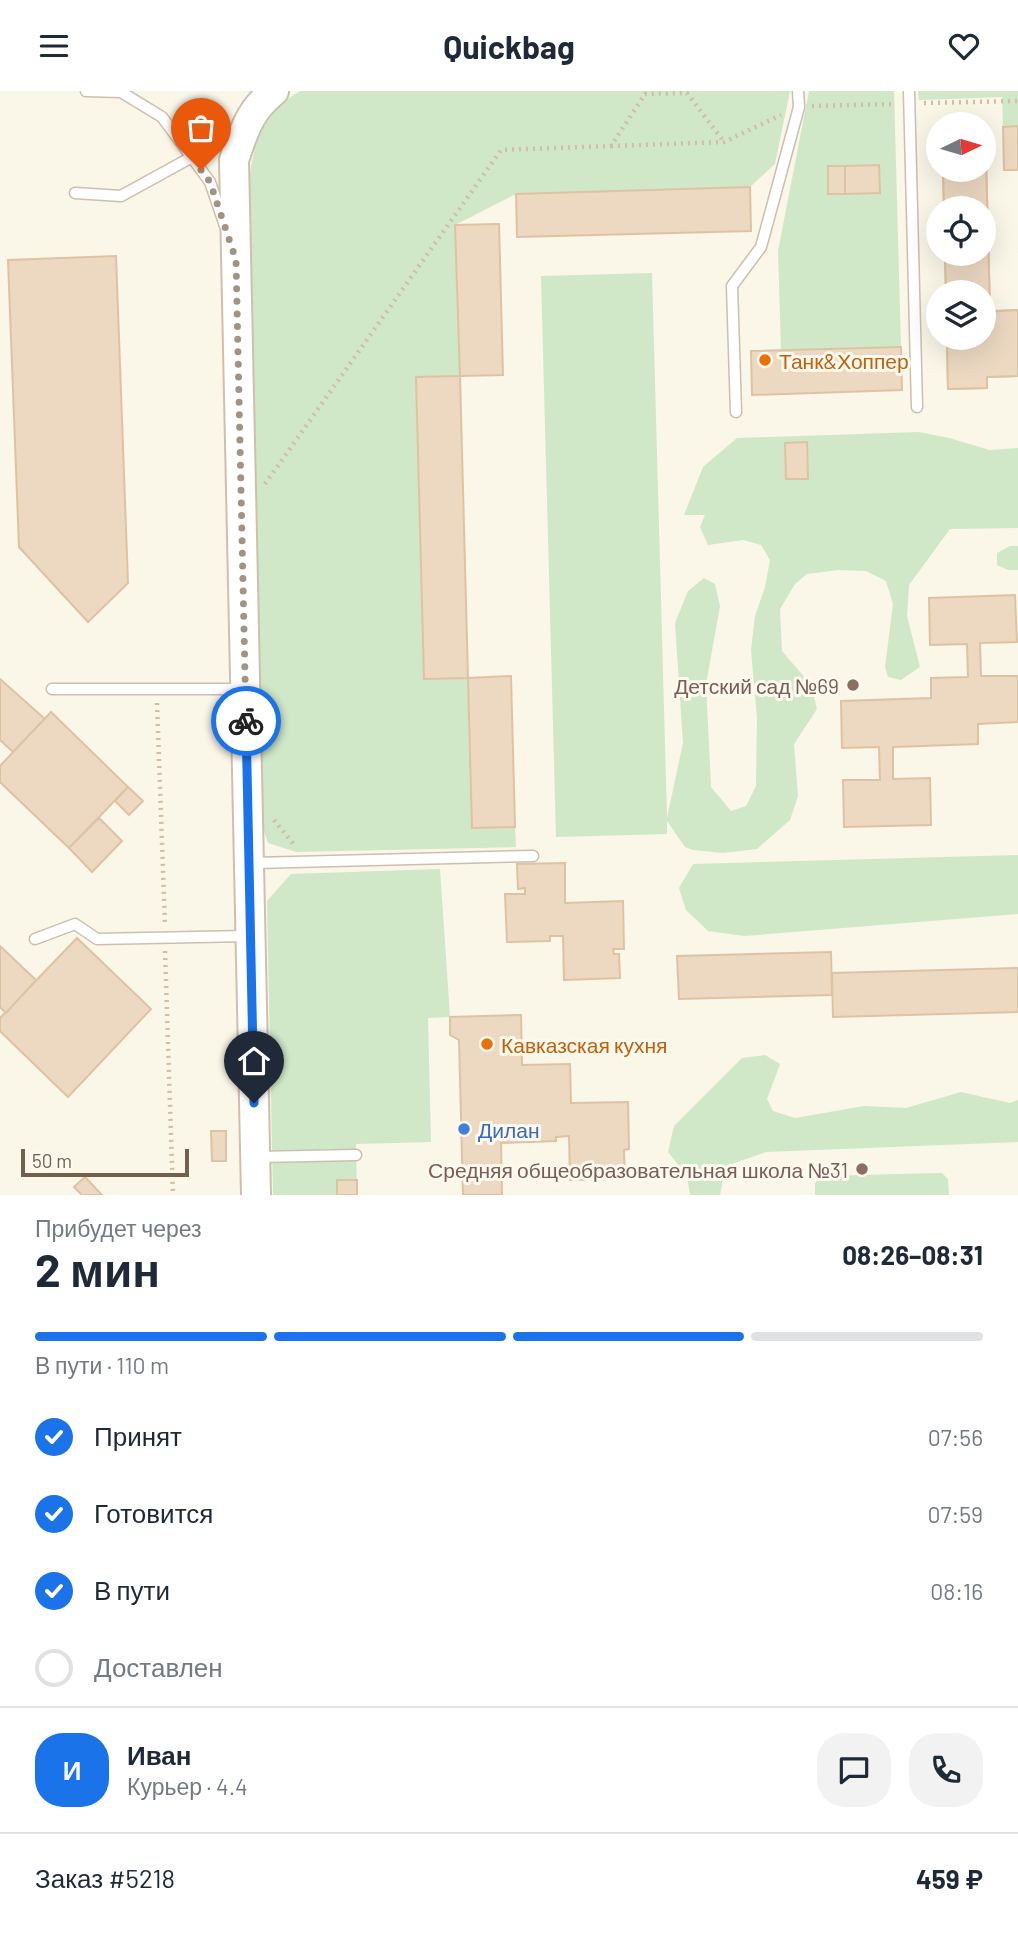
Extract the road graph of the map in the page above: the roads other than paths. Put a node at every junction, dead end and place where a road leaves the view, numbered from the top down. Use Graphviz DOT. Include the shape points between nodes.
graph roads {
  1 [pos="86,91"];
  2 [pos="798,91"];
  3 [pos="909,91"];
  4 [pos="264,94"];
  5 [pos="192,157"];
  6 [pos="75,193"];
  7 [pos="236,260"];
  8 [pos="918,407"];
  9 [pos="736,412"];
  10 [pos="52,689"];
  11 [pos="246,689"];
  12 [pos="533,856"];
  13 [pos="249,863"];
  14 [pos="251,936"];
  15 [pos="35,939"];
  16 [pos="356,1154"];
  17 [pos="256,1157"];
  18 [pos="256,1195"];
  1 -- 5 [label="lane" via="121,92 162,117"];
  2 -- 9 [label="lane" via="799,107 761,247 732,286"];
  3 -- 8 [label="lane"];
  4 -- 7 [label="street" via="248,120 234,160"];
  5 -- 6 [label="lane" via="121,196"];
  5 -- 7 [label="lane" via="210,182"];
  7 -- 11 [label="street"];
  10 -- 11 [label="lane"];
  11 -- 13 [label="street"];
  12 -- 13 [label="lane"];
  13 -- 14 [label="street"];
  14 -- 15 [label="lane" via="97,939 75,924"];
  14 -- 17 [label="street"];
  16 -- 17 [label="lane"];
  17 -- 18 [label="street"];
}
